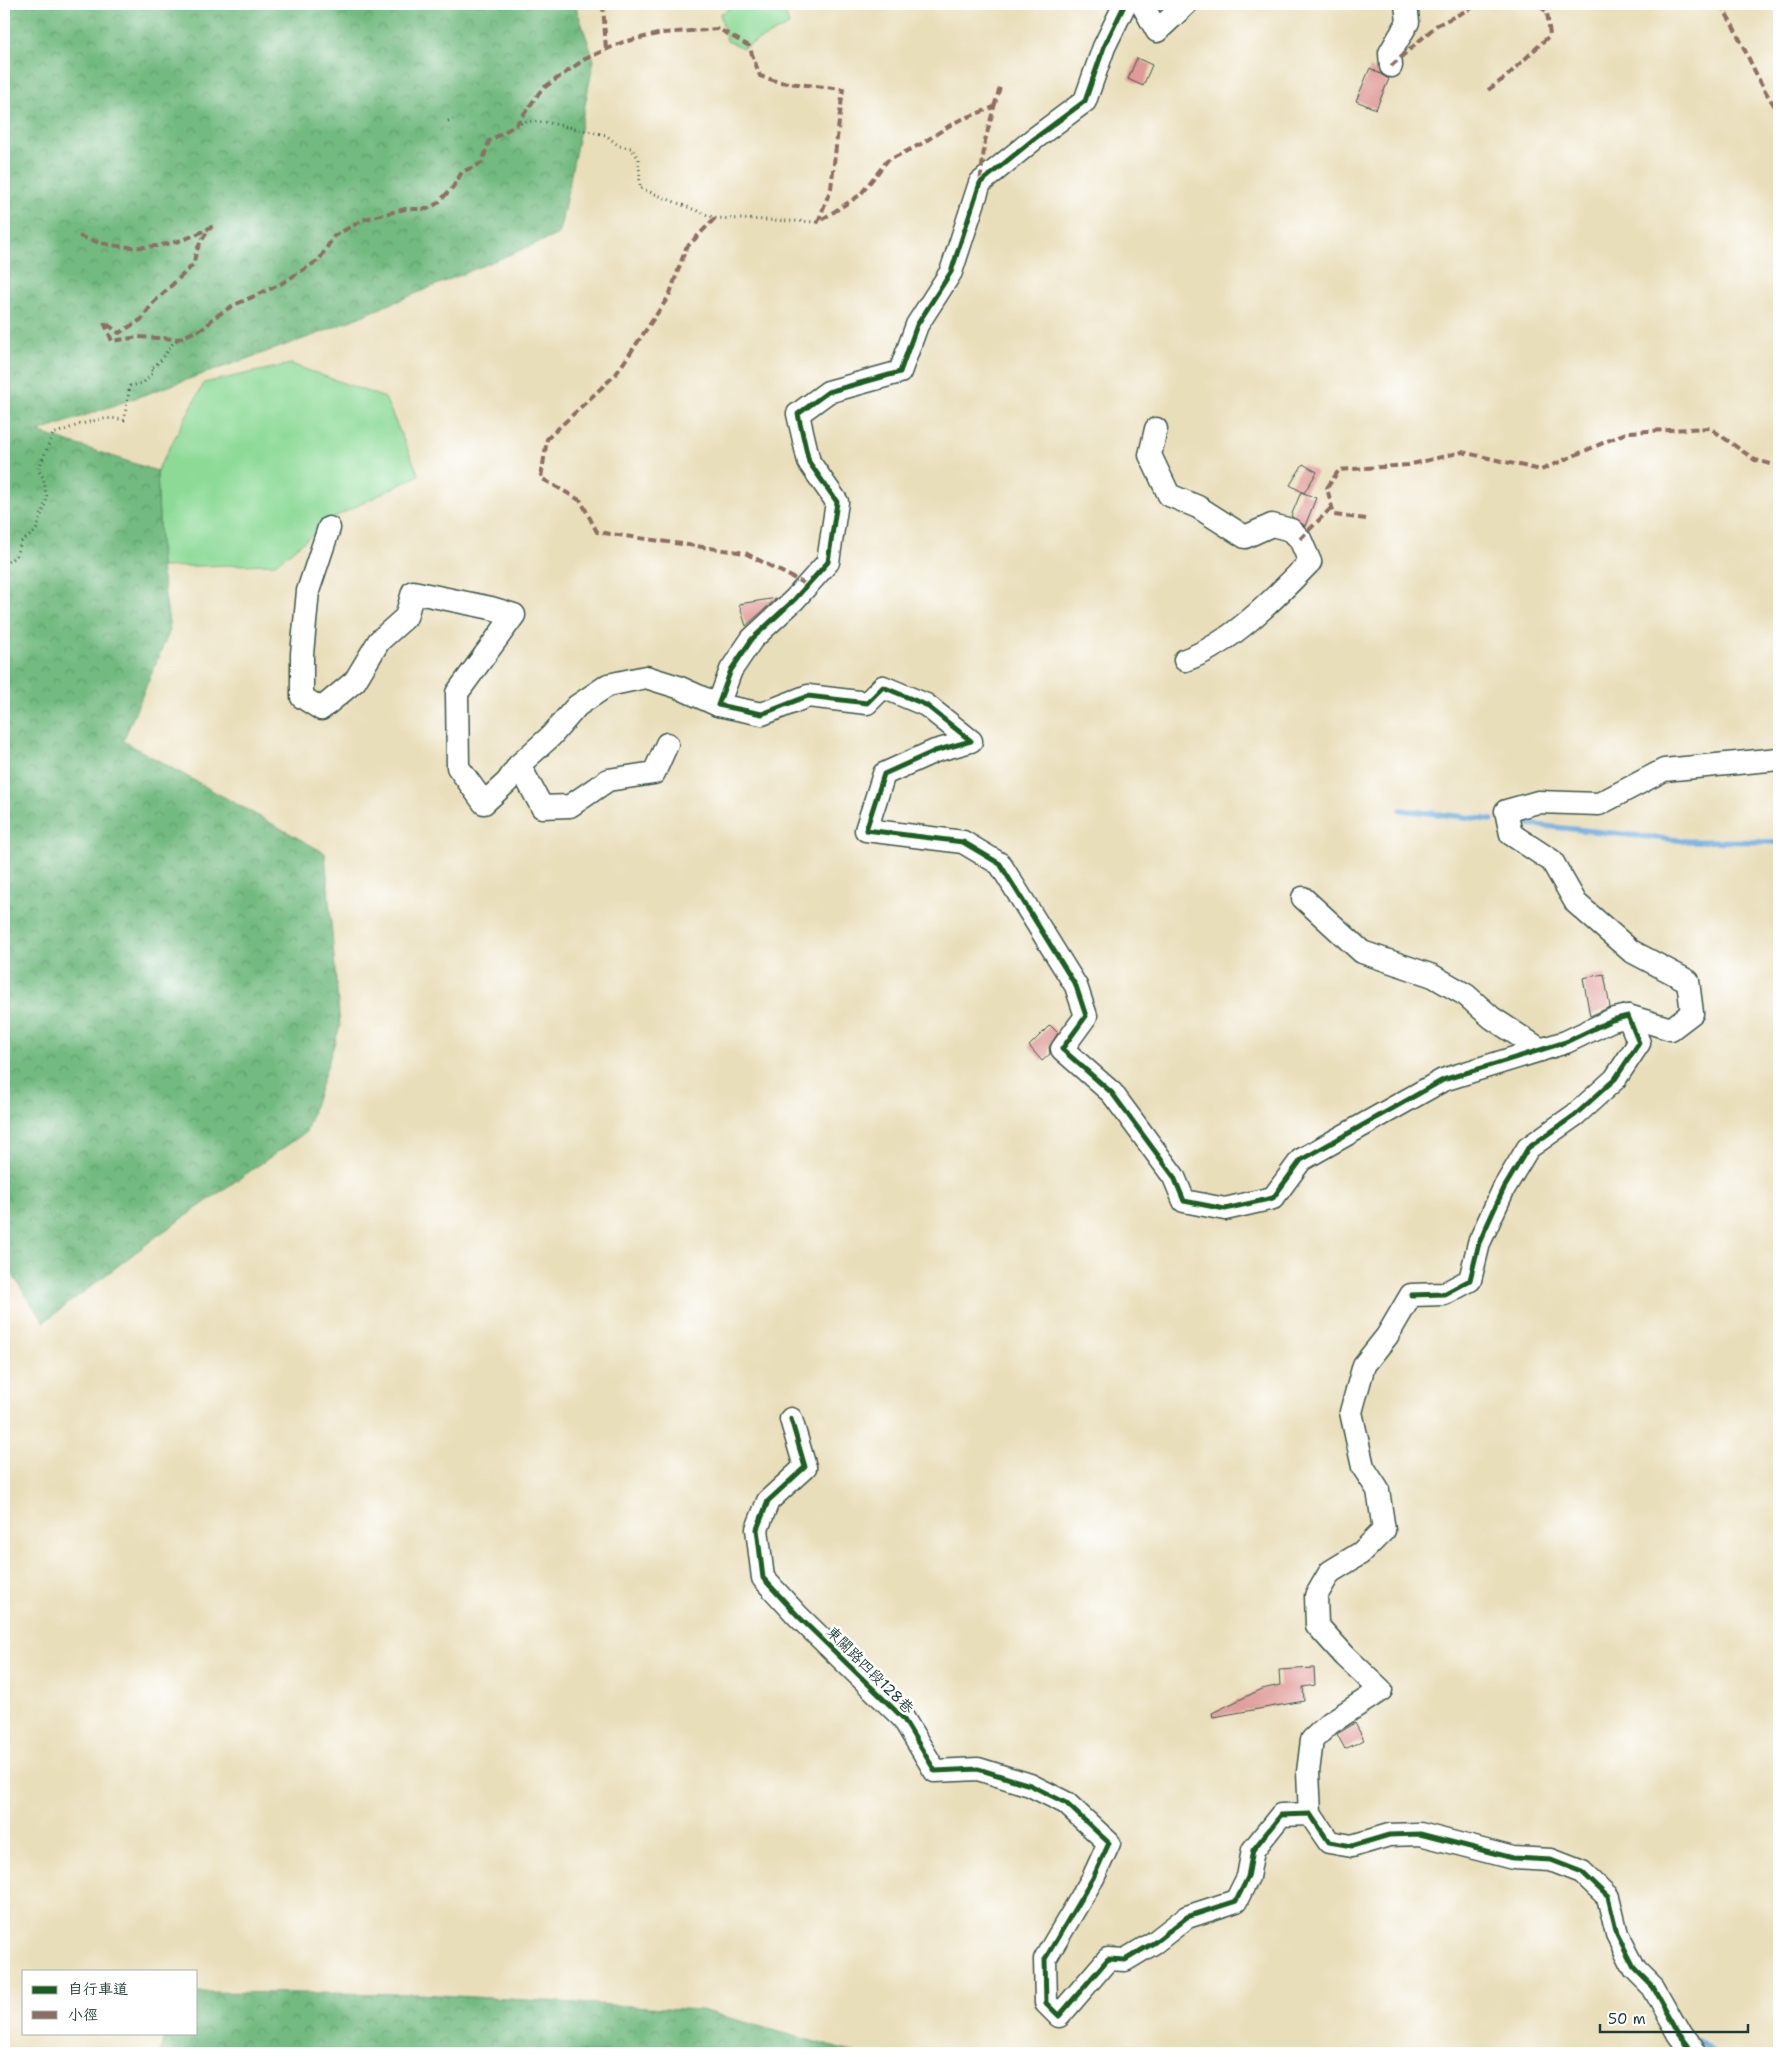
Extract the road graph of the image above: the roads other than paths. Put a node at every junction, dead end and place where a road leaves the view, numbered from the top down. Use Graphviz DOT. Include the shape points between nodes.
graph roads {
  1 [pos="1125,4"];
  2 [pos="1142,4"];
  3 [pos="1186,4"];
  4 [pos="1406,4"];
  5 [pos="1391,66"];
  6 [pos="1156,430"];
  7 [pos="329,528"];
  8 [pos="1185,660"];
  9 [pos="718,705"];
  10 [pos="667,744"];
  11 [pos="1779,759"];
  12 [pos="519,765"];
  13 [pos="1303,898"];
  14 [pos="1628,1016"];
  15 [pos="1541,1050"];
  16 [pos="791,1418"];
  17 [pos="1310,1814"];
  18 [pos="1694,2053"];
  1 -- 9 [label="street" via="1104,47 1085,101 980,183 951,272 917,325 900,372 828,392 798,414 809,462 837,502 828,562 752,639 732,670"];
  2 -- 3 [label="street" via="1157,31"];
  4 -- 5 [label="street" via="1408,22 1390,53"];
  6 -- 8 [label="street" via="1150,456 1169,495 1198,507 1245,537 1272,525 1291,530 1300,539 1310,562 1271,602 1205,653"];
  7 -- 12 [label="street" via="308,591 302,697 321,709 355,681 379,640 406,617 412,592 514,615 457,693 458,767 484,803"];
  9 -- 12 [label="street" via="646,677 608,685 577,706"];
  9 -- 15 [label="street" via="762,714 808,696 867,703 883,686 926,705 971,740 935,751 884,774 866,830 963,842 1000,864 1076,986 1086,1016 1062,1049 1112,1093 1174,1177 1184,1201 1225,1209 1274,1198 1301,1160 1444,1080"];
  10 -- 12 [label="street" via="654,773 608,780 570,806 542,807"];
  11 -- 14 [label="street" via="1664,770 1599,804 1538,802 1506,811 1511,834 1552,861 1576,903 1631,951 1688,981 1692,1013 1671,1029"];
  13 -- 15 [label="street" via="1362,952 1433,976"];
  14 -- 15 [label="street"];
  14 -- 17 [label="street" via="1639,1043 1616,1079 1575,1115 1528,1148 1504,1188 1479,1242 1470,1280 1444,1294 1412,1295 1387,1336 1364,1365 1351,1412 1363,1467 1378,1490 1384,1530 1361,1553 1330,1572 1316,1596 1317,1626 1381,1690 1330,1723 1312,1740 1308,1772"];
  16 -- 17 [label="street, 東關路四段128巷" via="805,1467 768,1501 757,1529 763,1578 903,1718 935,1771 978,1769 1030,1784 1066,1804 1109,1843 1093,1878 1045,1959 1046,2003 1058,2016 1108,1959 1125,1960 1187,1917 1236,1901 1248,1877 1253,1850 1281,1815"];
  17 -- 18 [label="street" via="1330,1842 1352,1846 1389,1835 1420,1834 1513,1858 1551,1860 1582,1872 1608,1897 1617,1934 1635,1969 1653,1987"];
}
